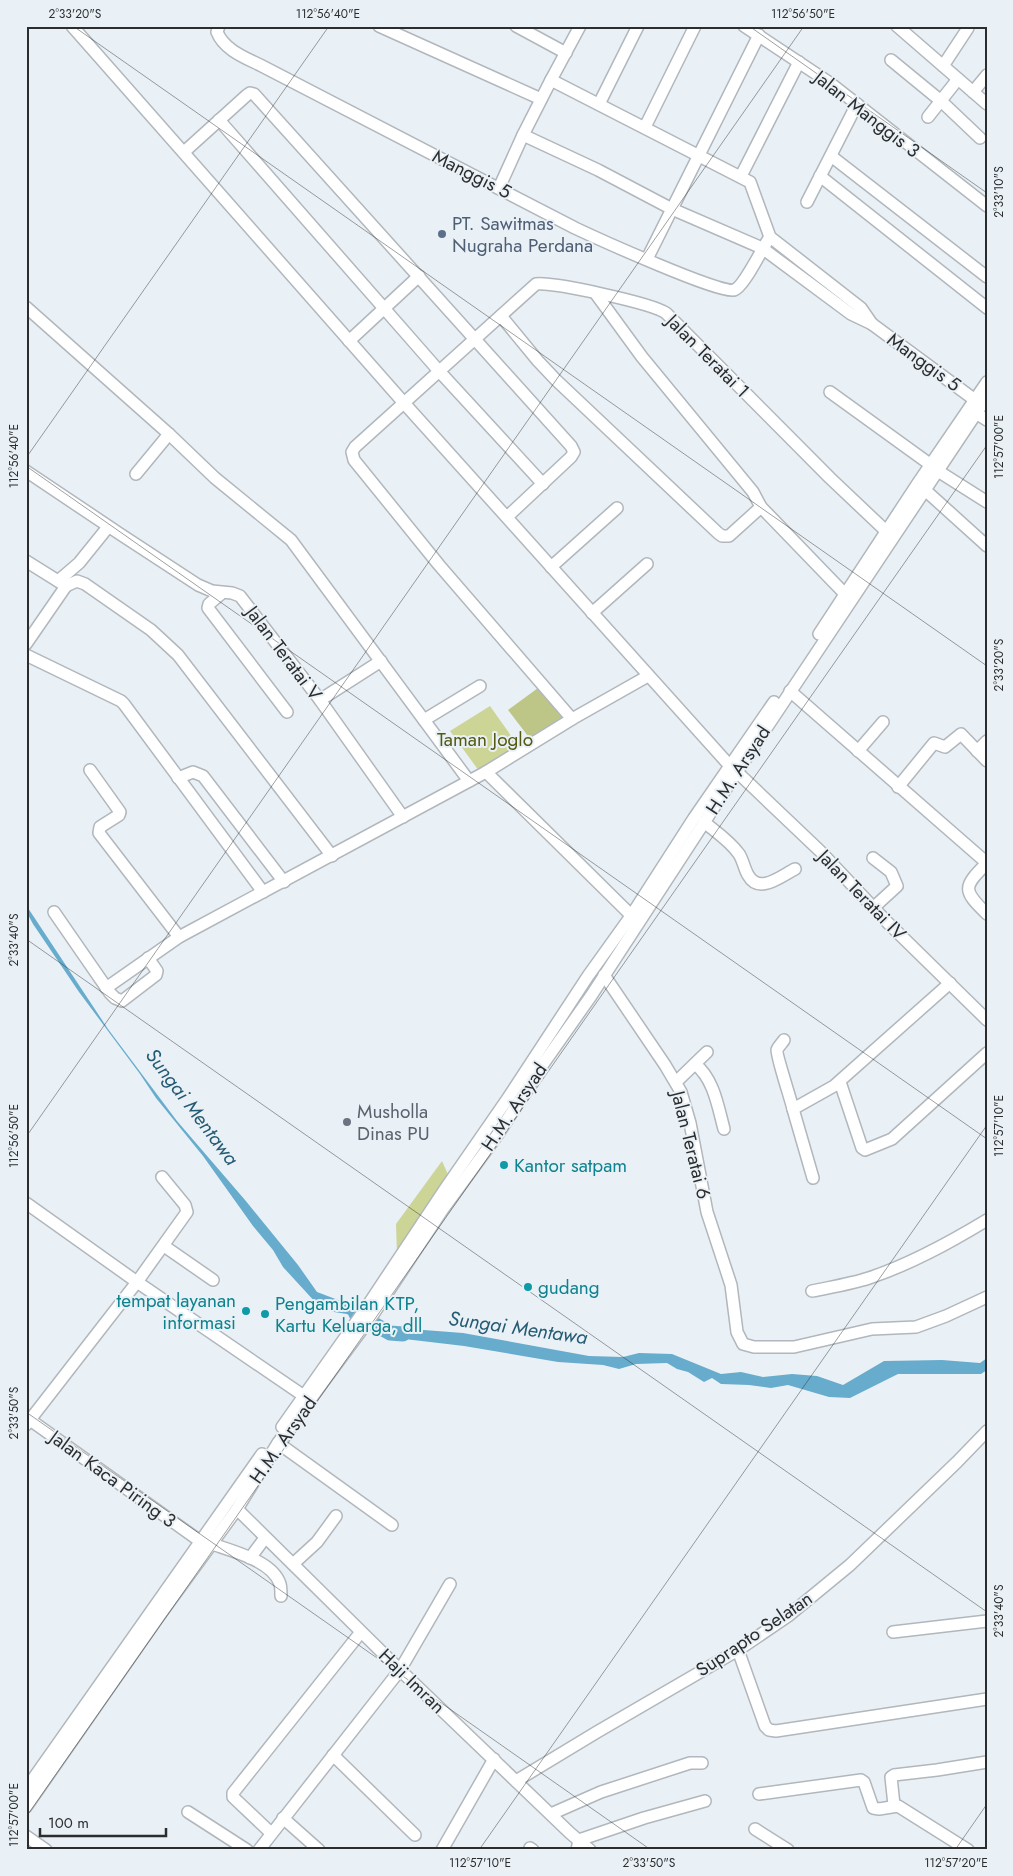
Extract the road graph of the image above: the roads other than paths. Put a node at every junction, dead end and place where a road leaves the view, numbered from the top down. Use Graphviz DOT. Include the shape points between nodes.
graph roads {
  1 [pos="72,26"];
  2 [pos="219,26"];
  3 [pos="379,26"];
  4 [pos="516,26"];
  5 [pos="580,26"];
  6 [pos="638,26"];
  7 [pos="695,26"];
  8 [pos="744,26"];
  9 [pos="897,26"];
  10 [pos="968,28"];
  11 [pos="759,35"];
  12 [pos="566,53"];
  13 [pos="891,60"];
  14 [pos="799,62"];
  15 [pos="943,66"];
  16 [pos="987,75"];
  17 [pos="958,79"];
  18 [pos="551,80"];
  19 [pos="973,92"];
  20 [pos="540,99"];
  21 [pos="941,101"];
  22 [pos="599,104"];
  23 [pos="857,104"];
  24 [pos="987,104"];
  25 [pos="928,117"];
  26 [pos="219,120"];
  27 [pos="645,127"];
  28 [pos="523,134"];
  29 [pos="980,138"];
  30 [pos="184,152"];
  31 [pos="699,155"];
  32 [pos="831,156"];
  33 [pos="741,176"];
  34 [pos="820,176"];
  35 [pos="499,188"];
  36 [pos="807,202"];
  37 [pos="987,206"];
  38 [pos="672,209"];
  39 [pos="770,237"];
  40 [pos="762,248"];
  41 [pos="646,259"];
  42 [pos="419,276"];
  43 [pos="987,277"];
  44 [pos="596,294"];
  45 [pos="26,307"];
  46 [pos="384,308"];
  47 [pos="987,308"];
  48 [pos="501,316"];
  49 [pos="872,324"];
  50 [pos="475,339"];
  51 [pos="349,341"];
  52 [pos="439,371"];
  53 [pos="987,382"];
  54 [pos="830,392"];
  55 [pos="981,398"];
  56 [pos="404,402"];
  57 [pos="976,413"];
  58 [pos="987,420"];
  59 [pos="169,434"];
  60 [pos="934,468"];
  61 [pos="26,471"];
  62 [pos="136,474"];
  63 [pos="542,484"];
  64 [pos="925,490"];
  65 [pos="987,502"];
  66 [pos="910,504"];
  67 [pos="761,507"];
  68 [pos="617,508"];
  69 [pos="507,517"];
  70 [pos="108,527"];
  71 [pos="887,532"];
  72 [pos="987,546"];
  73 [pos="26,561"];
  74 [pos="647,564"];
  75 [pos="551,567"];
  76 [pos="62,584"];
  77 [pos="222,593"];
  78 [pos="845,594"];
  79 [pos="592,613"];
  80 [pos="26,644"];
  81 [pos="26,656"];
  82 [pos="381,661"];
  83 [pos="648,676"];
  84 [pos="480,686"];
  85 [pos="790,691"];
  86 [pos="320,700"];
  87 [pos="287,712"];
  88 [pos="572,719"];
  89 [pos="424,720"];
  90 [pos="883,722"];
  91 [pos="987,741"];
  92 [pos="977,751"];
  93 [pos="858,752"];
  94 [pos="987,761"];
  95 [pos="733,769"];
  96 [pos="90,770"];
  97 [pos="486,772"];
  98 [pos="178,778"];
  99 [pos="469,781"];
  100 [pos="898,787"];
  101 [pos="403,817"];
  102 [pos="704,822"];
  103 [pos="332,856"];
  104 [pos="873,858"];
  105 [pos="987,863"];
  106 [pos="795,869"];
  107 [pos="284,882"];
  108 [pos="263,892"];
  109 [pos="874,908"];
  110 [pos="54,912"];
  111 [pos="987,914"];
  112 [pos="634,919"];
  113 [pos="179,937"];
  114 [pos="148,958"];
  115 [pos="604,975"];
  116 [pos="950,984"];
  117 [pos="106,988"];
  118 [pos="987,1020"];
  119 [pos="784,1040"];
  120 [pos="707,1052"];
  121 [pos="987,1053"];
  122 [pos="695,1064"];
  123 [pos="676,1082"];
  124 [pos="840,1082"];
  125 [pos="793,1109"];
  126 [pos="724,1129"];
  127 [pos="162,1177"];
  128 [pos="813,1178"];
  129 [pos="26,1203"];
  130 [pos="987,1220"];
  131 [pos="164,1246"];
  132 [pos="213,1280"];
  133 [pos="137,1282"];
  134 [pos="812,1291"];
  135 [pos="987,1296"];
  136 [pos="370,1311"];
  137 [pos="359,1325"];
  138 [pos="304,1396"];
  139 [pos="28,1420"];
  140 [pos="987,1431"];
  141 [pos="278,1444"];
  142 [pos="237,1509"];
  143 [pos="336,1516"];
  144 [pos="392,1525"];
  145 [pos="265,1538"];
  146 [pos="200,1541"];
  147 [pos="212,1544"];
  148 [pos="250,1558"];
  149 [pos="292,1564"];
  150 [pos="450,1584"];
  151 [pos="281,1596"];
  152 [pos="155,1614"];
  153 [pos="987,1621"];
  154 [pos="361,1632"];
  155 [pos="893,1632"];
  156 [pos="738,1650"];
  157 [pos="400,1670"];
  158 [pos="987,1699"];
  159 [pos="333,1755"];
  160 [pos="494,1759"];
  161 [pos="987,1762"];
  162 [pos="702,1763"];
  163 [pos="516,1781"];
  164 [pos="26,1789"];
  165 [pos="759,1794"];
  166 [pos="705,1801"];
  167 [pos="894,1805"];
  168 [pos="26,1807"];
  169 [pos="188,1812"];
  170 [pos="551,1814"];
  171 [pos="283,1818"];
  172 [pos="755,1829"];
  173 [pos="272,1833"];
  174 [pos="415,1835"];
  175 [pos="26,1836"];
  176 [pos="578,1845"];
  177 [pos="46,1850"];
  178 [pos="247,1850"];
  179 [pos="259,1850"];
  180 [pos="319,1850"];
  181 [pos="442,1850"];
  182 [pos="590,1850"];
  183 [pos="788,1850"];
  184 [pos="968,1850"];
  1 -- 30 [label="street, Jalan Teratai IV"];
  2 -- 35 [label="street, Manggis 5" via="220,39 232,50"];
  3 -- 20 [label="street"];
  4 -- 12 [label="street"];
  5 -- 12 [label="street"];
  6 -- 22 [label="street"];
  7 -- 27 [label="street"];
  8 -- 11 [label="street, Jalan Manggis 3"];
  9 -- 15 [label="street"];
  10 -- 15 [label="street"];
  11 -- 14 [label="street, Jalan Manggis 3"];
  11 -- 31 [label="street"];
  12 -- 18 [label="street"];
  13 -- 21 [label="street"];
  14 -- 23 [label="street, Jalan Manggis 3"];
  14 -- 33 [label="street"];
  15 -- 17 [label="street"];
  16 -- 19 [label="street"];
  17 -- 19 [label="street"];
  17 -- 21 [label="street"];
  18 -- 20 [label="street"];
  18 -- 22 [label="street"];
  19 -- 24 [label="street"];
  20 -- 28 [label="street"];
  21 -- 25 [label="street"];
  21 -- 29 [label="street"];
  22 -- 27 [label="street"];
  23 -- 32 [label="street"];
  23 -- 37 [label="street, Jalan Manggis 3"];
  26 -- 30 [label="street"];
  26 -- 42 [label="street" via="247,95 254,94"];
  26 -- 46 [label="street"];
  27 -- 31 [label="street"];
  28 -- 35 [label="street"];
  28 -- 38 [label="street, Manggis 5"];
  30 -- 51 [label="street, Jalan Teratai IV"];
  31 -- 33 [label="street"];
  31 -- 38 [label="street"];
  32 -- 34 [label="street"];
  32 -- 43 [label="street"];
  33 -- 39 [label="street" via="752,184"];
  34 -- 36 [label="street"];
  34 -- 47 [label="street"];
  35 -- 41 [label="street, Manggis 5" via="575,228"];
  38 -- 40 [label="street, Manggis 5"];
  38 -- 41 [label="street"];
  39 -- 40 [label="street, Manggis 5"];
  39 -- 49 [label="street, Manggis 5" via="861,308"];
  40 -- 41 [label="street, Manggis 5" via="744,280 733,291"];
  40 -- 49 [label="street, Manggis 5" via="852,314"];
  42 -- 46 [label="street"];
  42 -- 50 [label="street"];
  44 -- 48 [label="street, Jalan Teratai 1" via="553,284 536,284"];
  44 -- 67 [label="street" via="642,357 753,492"];
  44 -- 71 [label="street, Jalan Teratai 1" via="666,313"];
  45 -- 59 [label="street"];
  46 -- 51 [label="street"];
  46 -- 52 [label="street"];
  48 -- 50 [label="street, Jalan Teratai 1"];
  48 -- 67 [label="street" via="556,380 722,536 729,536"];
  49 -- 55 [label="street, Manggis 5"];
  50 -- 52 [label="street, Jalan Teratai 1"];
  50 -- 63 [label="street" via="573,449 571,457"];
  51 -- 56 [label="street, Jalan Teratai IV"];
  52 -- 56 [label="street, Jalan Teratai 1"];
  52 -- 63 [label="street"];
  53 -- 55 [label="street, H.M. Arsyad"];
  54 -- 60 [label="street"];
  55 -- 57 [label="street, H.M. Arsyad"];
  55 -- 60 [label="street, H.M. Arsyad"];
  56 -- 69 [label="street, Jalan Teratai IV"];
  56 -- 88 [label="street, Jalan Teratai 1" via="355,447 352,452 354,460 439,565"];
  57 -- 58 [label="street"];
  57 -- 60 [label="street, H.M. Arsyad"];
  59 -- 62 [label="street"];
  59 -- 82 [label="street" via="215,478 291,540"];
  60 -- 64 [label="street, H.M. Arsyad"];
  60 -- 65 [label="street"];
  60 -- 66 [label="street, H.M. Arsyad"];
  61 -- 70 [label="street, Jalan Teratai V"];
  63 -- 69 [label="street"];
  64 -- 66 [label="street, H.M. Arsyad"];
  64 -- 72 [label="street"];
  66 -- 71 [label="street, H.M. Arsyad"];
  66 -- 85 [label="street, H.M. Arsyad"];
  67 -- 78 [label="street"];
  68 -- 75 [label="street"];
  69 -- 75 [label="street, Jalan Teratai IV"];
  70 -- 76 [label="street"];
  70 -- 77 [label="street, Jalan Teratai V" via="198,585"];
  71 -- 78 [label="street, H.M. Arsyad"];
  73 -- 76 [label="street"];
  74 -- 79 [label="street"];
  75 -- 79 [label="street, Jalan Teratai IV"];
  76 -- 80 [label="street"];
  76 -- 103 [label="street" via="77,581 85,584 173,649"];
  77 -- 86 [label="street, Jalan Teratai V" via="240,596"];
  77 -- 87 [label="street" via="208,608"];
  78 -- 95 [label="street, H.M. Arsyad"];
  79 -- 83 [label="street, Jalan Teratai IV"];
  81 -- 98 [label="street" via="120,701"];
  82 -- 86 [label="street"];
  82 -- 89 [label="street"];
  83 -- 88 [label="street"];
  83 -- 95 [label="street, Jalan Teratai IV"];
  84 -- 89 [label="street"];
  85 -- 93 [label="street"];
  85 -- 95 [label="street, H.M. Arsyad"];
  86 -- 101 [label="street, Jalan Teratai V"];
  88 -- 97 [label="street"];
  89 -- 99 [label="street"];
  90 -- 93 [label="street"];
  91 -- 92 [label="street"];
  92 -- 94 [label="street"];
  92 -- 100 [label="street" via="962,734 945,747 934,743"];
  93 -- 100 [label="street"];
  95 -- 102 [label="street, H.M. Arsyad"];
  95 -- 109 [label="street, Jalan Teratai IV" via="820,851"];
  95 -- 112 [label="street, H.M. Arsyad" via="694,818"];
  96 -- 113 [label="street" via="120,812 100,827 99,833"];
  97 -- 99 [label="street"];
  97 -- 112 [label="street"];
  98 -- 107 [label="street" via="193,772 203,776"];
  98 -- 108 [label="street"];
  99 -- 101 [label="street"];
  100 -- 105 [label="street"];
  101 -- 103 [label="street"];
  102 -- 106 [label="street" via="732,845 756,884 766,885"];
  102 -- 112 [label="street, H.M. Arsyad"];
  103 -- 107 [label="street"];
  104 -- 109 [label="street" via="891,872 897,886"];
  105 -- 111 [label="street" via="973,877 968,891"];
  107 -- 108 [label="street"];
  108 -- 113 [label="street"];
  109 -- 116 [label="street, Jalan Teratai IV"];
  110 -- 117 [label="street"];
  112 -- 115 [label="street, H.M. Arsyad"];
  112 -- 136 [label="street, H.M. Arsyad" via="588,976 424,1220"];
  113 -- 114 [label="street"];
  114 -- 117 [label="street"];
  114 -- 117 [label="street" via="157,971 156,975 122,1001"];
  115 -- 123 [label="street, Jalan Teratai 6"];
  115 -- 136 [label="street, H.M. Arsyad" via="498,1134"];
  116 -- 118 [label="street, Jalan Teratai IV"];
  116 -- 124 [label="street"];
  119 -- 125 [label="street" via="777,1050 777,1057"];
  120 -- 122 [label="street"];
  121 -- 124 [label="street" via="892,1139 865,1150"];
  122 -- 123 [label="street"];
  122 -- 126 [label="street" via="713,1090"];
  123 -- 135 [label="street, Jalan Teratai 6" via="690,1123 707,1212 731,1285 737,1332 746,1345 794,1348 872,1328 916,1327"];
  124 -- 125 [label="street"];
  125 -- 128 [label="street"];
  127 -- 131 [label="street" via="187,1208"];
  129 -- 133 [label="street"];
  130 -- 134 [label="street" via="911,1262 867,1278"];
  131 -- 132 [label="street"];
  131 -- 133 [label="street"];
  133 -- 138 [label="street"];
  133 -- 139 [label="street"];
  136 -- 137 [label="street, H.M. Arsyad"];
  137 -- 138 [label="street, H.M. Arsyad"];
  137 -- 141 [label="street, H.M. Arsyad"];
  138 -- 146 [label="street, H.M. Arsyad"];
  139 -- 146 [label="street, Jalan Kaca Piring 3"];
  140 -- 156 [label="street, Suprapto Selatan" via="850,1565 788,1616"];
  141 -- 142 [label="street, H.M. Arsyad"];
  141 -- 144 [label="street"];
  142 -- 145 [label="street, Haji Imran"];
  142 -- 147 [label="street, H.M. Arsyad"];
  143 -- 149 [label="street" via="317,1542"];
  145 -- 148 [label="street"];
  145 -- 149 [label="street, Haji Imran"];
  146 -- 152 [label="street, H.M. Arsyad"];
  147 -- 148 [label="street"];
  147 -- 152 [label="street, H.M. Arsyad"];
  148 -- 151 [label="street" via="272,1571 280,1583"];
  149 -- 154 [label="street, Haji Imran"];
  150 -- 157 [label="street"];
  152 -- 164 [label="street, H.M. Arsyad"];
  152 -- 168 [label="street, H.M. Arsyad"];
  153 -- 155 [label="street"];
  154 -- 157 [label="street, Haji Imran"];
  154 -- 173 [label="street" via="233,1793 233,1797"];
  156 -- 158 [label="street" via="769,1730"];
  156 -- 163 [label="street, Suprapto Selatan"];
  157 -- 159 [label="street"];
  157 -- 160 [label="street, Haji Imran"];
  159 -- 171 [label="street"];
  159 -- 174 [label="street"];
  160 -- 163 [label="street, Haji Imran"];
  160 -- 181 [label="street"];
  161 -- 167 [label="street" via="894,1775 890,1781"];
  162 -- 170 [label="street" via="601,1792"];
  163 -- 170 [label="street, Haji Imran"];
  165 -- 167 [label="street" via="861,1780 873,1808"];
  166 -- 176 [label="street" via="644,1818"];
  167 -- 184 [label="street"];
  169 -- 178 [label="street"];
  170 -- 176 [label="street, Haji Imran"];
  171 -- 173 [label="street"];
  171 -- 180 [label="street"];
  172 -- 183 [label="street"];
  173 -- 179 [label="street"];
  175 -- 177 [label="street"];
  176 -- 182 [label="street, Haji Imran"];
}
